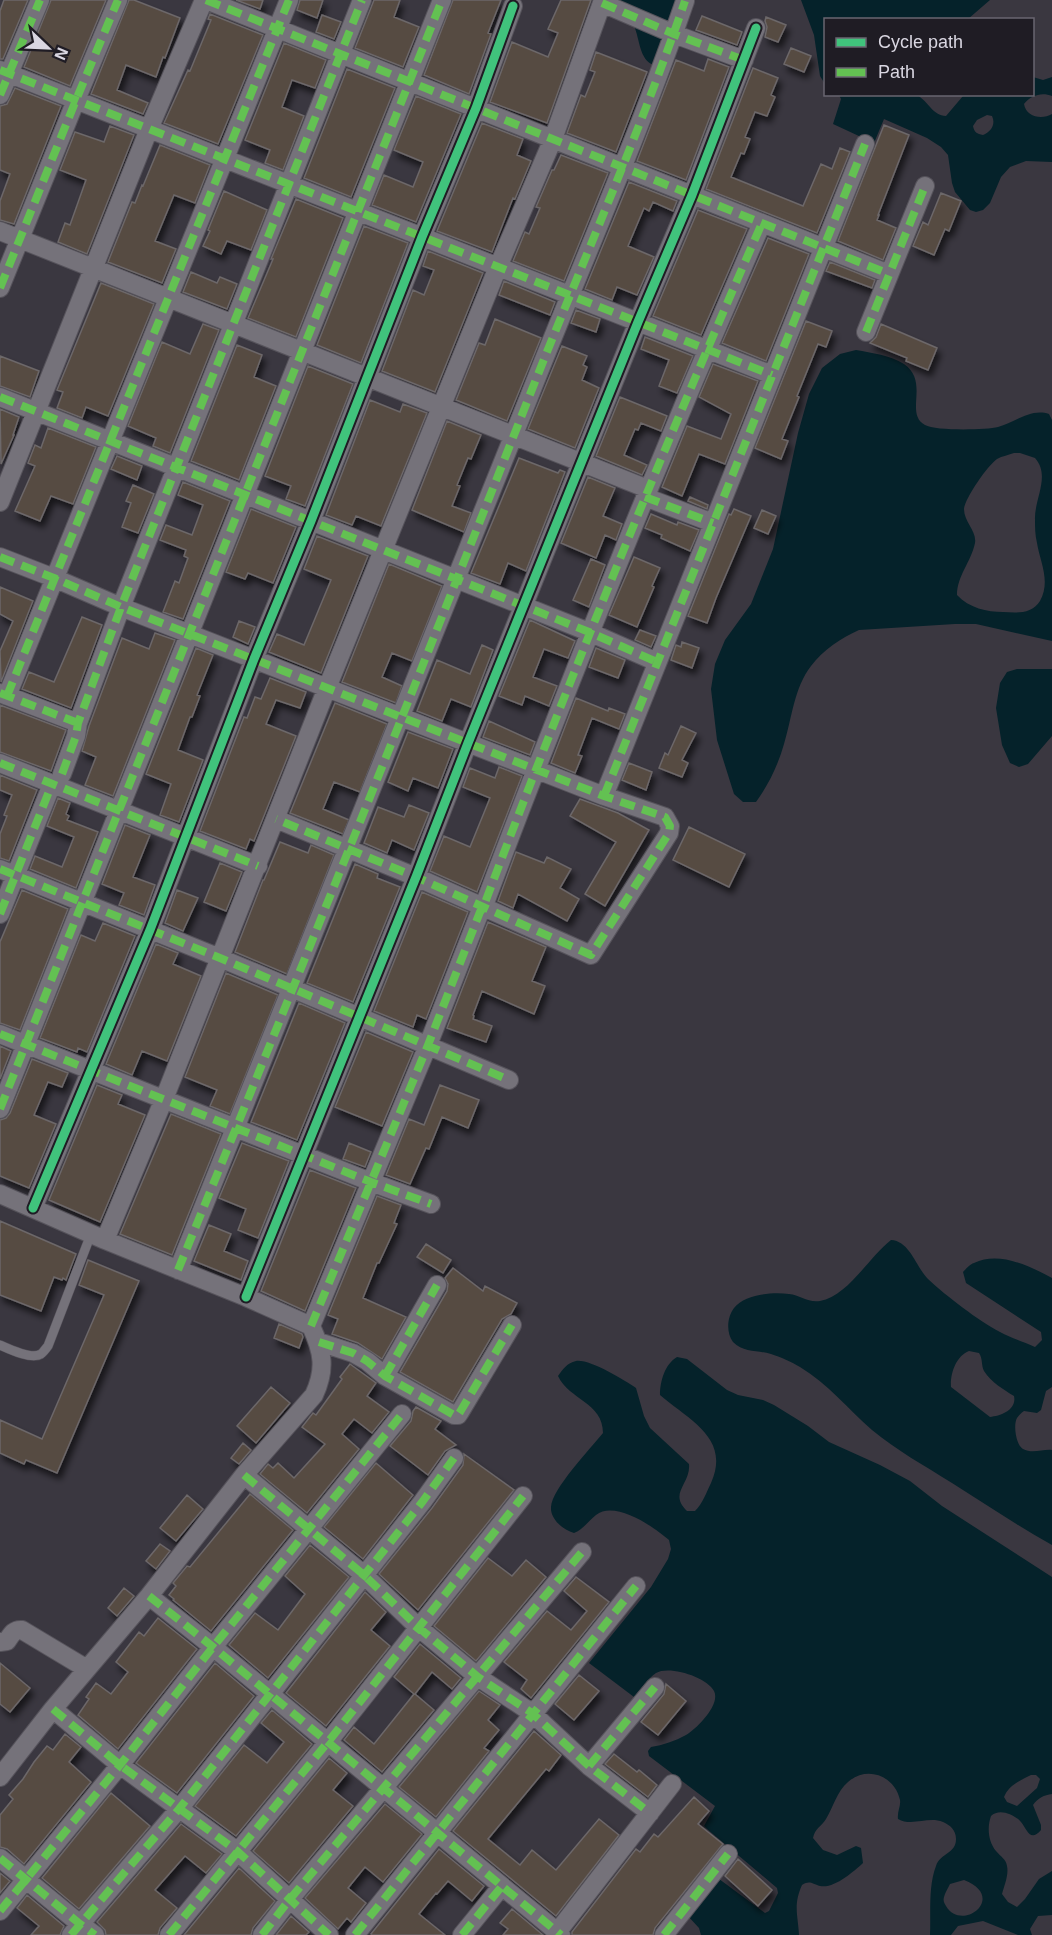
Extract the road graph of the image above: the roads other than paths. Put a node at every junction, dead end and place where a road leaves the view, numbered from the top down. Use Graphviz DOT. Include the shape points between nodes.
graph roads {
  1 [pos="40,0"];
  2 [pos="118,0"];
  3 [pos="205,0"];
  4 [pos="289,0"];
  5 [pos="362,0"];
  6 [pos="442,0"];
  7 [pos="685,1"];
  8 [pos="603,2"];
  9 [pos="513,6"];
  10 [pos="756,28"];
  11 [pos="278,29"];
  12 [pos="674,34"];
  13 [pos="341,54"];
  14 [pos="744,60"];
  15 [pos="4,71"];
  16 [pos="410,82"];
  17 [pos="0,95"];
  18 [pos="76,100"];
  19 [pos="476,108"];
  20 [pos="149,129"];
  21 [pos="552,139"];
  22 [pos="865,144"];
  23 [pos="224,158"];
  24 [pos="623,167"];
  25 [pos="290,184"];
  26 [pos="925,186"];
  27 [pos="692,195"];
  28 [pos="358,211"];
  29 [pos="762,223"];
  30 [pos="0,231"];
  31 [pos="422,237"];
  32 [pos="20,239"];
  33 [pos="824,248"];
  34 [pos="498,267"];
  35 [pos="93,268"];
  36 [pos="890,274"];
  37 [pos="0,288"];
  38 [pos="569,295"];
  39 [pos="168,298"];
  40 [pos="638,322"];
  41 [pos="234,324"];
  42 [pos="866,332"];
  43 [pos="707,349"];
  44 [pos="302,351"];
  45 [pos="772,375"];
  46 [pos="367,377"];
  47 [pos="0,397"];
  48 [pos="442,407"];
  49 [pos="36,411"];
  50 [pos="514,435"];
  51 [pos="110,441"];
  52 [pos="582,462"];
  53 [pos="177,468"];
  54 [pos="647,493"];
  55 [pos="245,495"];
  56 [pos="0,502"];
  57 [pos="311,521"];
  58 [pos="713,523"];
  59 [pos="384,550"];
  60 [pos="0,557"];
  61 [pos="54,578"];
  62 [pos="456,579"];
  63 [pos="524,606"];
  64 [pos="121,607"];
  65 [pos="589,632"];
  66 [pos="189,634"];
  67 [pos="254,659"];
  68 [pos="657,662"];
  69 [pos="327,688"];
  70 [pos="4,694"];
  71 [pos="401,717"];
  72 [pos="78,723"];
  73 [pos="468,743"];
  74 [pos="0,763"];
  75 [pos="536,769"];
  76 [pos="57,779"];
  77 [pos="604,796"];
  78 [pos="119,810"];
  79 [pos="276,819"];
  80 [pos="186,837"];
  81 [pos="350,849"];
  82 [pos="258,866"];
  83 [pos="8,872"];
  84 [pos="416,877"];
  85 [pos="82,902"];
  86 [pos="483,908"];
  87 [pos="0,914"];
  88 [pos="150,930"];
  89 [pos="220,958"];
  90 [pos="293,989"];
  91 [pos="360,1017"];
  92 [pos="0,1034"];
  93 [pos="26,1044"];
  94 [pos="428,1045"];
  95 [pos="92,1071"];
  96 [pos="509,1080"];
  97 [pos="164,1099"];
  98 [pos="0,1108"];
  99 [pos="236,1128"];
  100 [pos="303,1155"];
  101 [pos="371,1182"];
  102 [pos="0,1194"];
  103 [pos="431,1204"];
  104 [pos="33,1208"];
  105 [pos="98,1238"];
  106 [pos="178,1269"];
  107 [pos="437,1285"];
  108 [pos="246,1297"];
  109 [pos="512,1325"];
  110 [pos="315,1334"];
  111 [pos="0,1345"];
  112 [pos="385,1376"];
  113 [pos="402,1414"];
  114 [pos="454,1458"];
  115 [pos="244,1475"];
  116 [pos="523,1496"];
  117 [pos="309,1529"];
  118 [pos="582,1552"];
  119 [pos="364,1575"];
  120 [pos="636,1586"];
  121 [pos="149,1596"];
  122 [pos="418,1627"];
  123 [pos="0,1642"];
  124 [pos="213,1647"];
  125 [pos="87,1669"];
  126 [pos="478,1677"];
  127 [pos="655,1687"];
  128 [pos="270,1695"];
  129 [pos="53,1709"];
  130 [pos="532,1713"];
  131 [pos="328,1742"];
  132 [pos="120,1765"];
  133 [pos="590,1766"];
  134 [pos="0,1777"];
  135 [pos="672,1784"];
  136 [pos="383,1788"];
  137 [pos="179,1809"];
  138 [pos="650,1813"];
  139 [pos="438,1832"];
  140 [pos="237,1851"];
  141 [pos="728,1854"];
  142 [pos="0,1858"];
  143 [pos="26,1879"];
  144 [pos="502,1886"];
  145 [pos="290,1899"];
  146 [pos="0,1911"];
  147 [pos="82,1932"];
  148 [pos="558,1934"];
  149 [pos="169,1935"];
  150 [pos="262,1935"];
  151 [pos="329,1935"];
  152 [pos="355,1935"];
  153 [pos="462,1935"];
  154 [pos="664,1935"];
  1 -- 15 [label="street"];
  2 -- 18 [label="street"];
  3 -- 11 [label="street"];
  3 -- 20 [label="street"];
  4 -- 11 [label="street"];
  5 -- 13 [label="street"];
  6 -- 16 [label="street"];
  7 -- 12 [label="street"];
  8 -- 12 [label="street"];
  8 -- 21 [label="street"];
  9 -- 19 [label="street"];
  10 -- 14 [label="street"];
  11 -- 13 [label="street"];
  11 -- 23 [label="street"];
  12 -- 14 [label="street"];
  12 -- 24 [label="street"];
  13 -- 16 [label="street"];
  13 -- 25 [label="street"];
  14 -- 27 [label="street"];
  15 -- 17 [label="street"];
  15 -- 18 [label="street"];
  16 -- 19 [label="street"];
  16 -- 28 [label="street"];
  18 -- 20 [label="street"];
  18 -- 32 [label="street"];
  19 -- 21 [label="street"];
  19 -- 31 [label="street"];
  20 -- 23 [label="street"];
  20 -- 35 [label="street"];
  21 -- 24 [label="street"];
  21 -- 34 [label="street"];
  22 -- 33 [label="street"];
  23 -- 25 [label="street"];
  23 -- 39 [label="street"];
  24 -- 27 [label="street"];
  24 -- 38 [label="street"];
  25 -- 28 [label="street"];
  25 -- 41 [label="street"];
  26 -- 36 [label="street"];
  27 -- 29 [label="street"];
  27 -- 40 [label="street"];
  28 -- 31 [label="street"];
  28 -- 44 [label="street"];
  29 -- 33 [label="street"];
  29 -- 43 [label="street"];
  30 -- 32 [label="street"];
  31 -- 34 [label="street"];
  31 -- 46 [label="street"];
  32 -- 35 [label="street"];
  32 -- 37 [label="street"];
  33 -- 36 [label="street"];
  33 -- 45 [label="street"];
  34 -- 38 [label="street"];
  34 -- 48 [label="street"];
  35 -- 39 [label="street"];
  35 -- 49 [label="street"];
  36 -- 42 [label="street"];
  38 -- 40 [label="street"];
  38 -- 50 [label="street"];
  39 -- 41 [label="street"];
  39 -- 51 [label="street"];
  40 -- 43 [label="street"];
  40 -- 52 [label="street"];
  41 -- 44 [label="street"];
  41 -- 53 [label="street"];
  43 -- 45 [label="street"];
  43 -- 54 [label="street"];
  44 -- 46 [label="street"];
  44 -- 55 [label="street"];
  45 -- 58 [label="street"];
  46 -- 48 [label="street"];
  46 -- 57 [label="street"];
  47 -- 49 [label="street"];
  48 -- 50 [label="street"];
  48 -- 59 [label="street"];
  49 -- 51 [label="street"];
  49 -- 56 [label="street"];
  50 -- 52 [label="street"];
  50 -- 62 [label="street"];
  51 -- 53 [label="street"];
  51 -- 61 [label="street"];
  52 -- 54 [label="street"];
  52 -- 63 [label="street"];
  53 -- 55 [label="street"];
  53 -- 64 [label="street"];
  54 -- 58 [label="street"];
  54 -- 65 [label="street"];
  55 -- 57 [label="street"];
  55 -- 66 [label="street"];
  57 -- 59 [label="street"];
  57 -- 67 [label="street"];
  58 -- 68 [label="street"];
  59 -- 62 [label="street"];
  59 -- 69 [label="street"];
  60 -- 61 [label="street"];
  61 -- 64 [label="street"];
  61 -- 70 [label="street"];
  62 -- 63 [label="street"];
  62 -- 71 [label="street"];
  63 -- 65 [label="street"];
  63 -- 73 [label="street"];
  64 -- 66 [label="street"];
  64 -- 72 [label="street"];
  65 -- 68 [label="street"];
  65 -- 75 [label="street"];
  66 -- 67 [label="street"];
  66 -- 78 [label="street"];
  67 -- 69 [label="street"];
  67 -- 80 [label="street"];
  68 -- 77 [label="street"];
  69 -- 71 [label="street"];
  69 -- 79 [label="street"];
  70 -- 72 [label="street"];
  71 -- 73 [label="street"];
  71 -- 81 [label="street"];
  72 -- 76 [label="street"];
  73 -- 75 [label="street"];
  73 -- 84 [label="street"];
  74 -- 76 [label="street"];
  75 -- 77 [label="street"];
  75 -- 86 [label="street"];
  76 -- 78 [label="street"];
  76 -- 83 [label="street"];
  77 -- 86 [label="street" via="665,817 670,826 591,956"];
  78 -- 80 [label="street"];
  78 -- 85 [label="street"];
  79 -- 81 [label="street"];
  79 -- 82 [label="street"];
  80 -- 82 [label="street"];
  80 -- 88 [label="street"];
  81 -- 84 [label="street"];
  81 -- 90 [label="street"];
  82 -- 89 [label="street"];
  83 -- 85 [label="street"];
  83 -- 87 [label="street"];
  84 -- 86 [label="street"];
  84 -- 91 [label="street"];
  85 -- 88 [label="street"];
  85 -- 93 [label="street"];
  86 -- 94 [label="street"];
  88 -- 89 [label="street"];
  88 -- 95 [label="street"];
  89 -- 90 [label="street"];
  89 -- 97 [label="street"];
  90 -- 91 [label="street"];
  90 -- 99 [label="street"];
  91 -- 94 [label="street"];
  91 -- 100 [label="street"];
  92 -- 93 [label="street"];
  93 -- 95 [label="street"];
  93 -- 98 [label="street"];
  94 -- 96 [label="street"];
  94 -- 101 [label="street"];
  95 -- 97 [label="street"];
  95 -- 104 [label="street"];
  97 -- 99 [label="street"];
  97 -- 105 [label="street"];
  99 -- 100 [label="street"];
  99 -- 106 [label="street"];
  100 -- 101 [label="street"];
  100 -- 108 [label="street"];
  101 -- 103 [label="street"];
  101 -- 110 [label="street"];
  102 -- 104 [label="street"];
  104 -- 105 [label="street"];
  105 -- 106 [label="street"];
  105 -- 111 [label="lane" via="41,1354 18,1353"];
  106 -- 108 [label="street"];
  107 -- 112 [label="street"];
  108 -- 110 [label="street"];
  109 -- 112 [label="street" via="458,1415"];
  110 -- 112 [label="street" via="367,1361"];
  110 -- 115 [label="street" via="323,1366 314,1395"];
  113 -- 117 [label="street"];
  114 -- 119 [label="street"];
  115 -- 117 [label="street"];
  115 -- 121 [label="street"];
  116 -- 122 [label="street"];
  117 -- 119 [label="street"];
  117 -- 124 [label="street"];
  118 -- 126 [label="street"];
  119 -- 122 [label="street"];
  119 -- 128 [label="street"];
  120 -- 130 [label="street"];
  121 -- 124 [label="street"];
  121 -- 125 [label="street"];
  122 -- 126 [label="street"];
  122 -- 131 [label="street"];
  123 -- 125 [label="street" via="22,1630"];
  124 -- 128 [label="street"];
  124 -- 132 [label="street"];
  125 -- 129 [label="street"];
  126 -- 130 [label="street"];
  126 -- 136 [label="street"];
  127 -- 133 [label="street"];
  128 -- 131 [label="street"];
  128 -- 137 [label="street"];
  129 -- 132 [label="street"];
  129 -- 134 [label="street"];
  130 -- 133 [label="street"];
  130 -- 139 [label="street"];
  131 -- 136 [label="street"];
  131 -- 140 [label="street"];
  132 -- 137 [label="street"];
  132 -- 143 [label="street"];
  133 -- 138 [label="street"];
  135 -- 138 [label="street"];
  136 -- 139 [label="street"];
  136 -- 145 [label="street"];
  137 -- 140 [label="street"];
  137 -- 147 [label="street"];
  138 -- 148 [label="street"];
  139 -- 144 [label="street"];
  139 -- 152 [label="street"];
  140 -- 145 [label="street"];
  140 -- 149 [label="street"];
  141 -- 154 [label="street"];
  142 -- 143 [label="street"];
  143 -- 146 [label="street"];
  143 -- 147 [label="street"];
  144 -- 148 [label="street"];
  144 -- 153 [label="street"];
  145 -- 150 [label="street"];
  145 -- 151 [label="street"];
}
